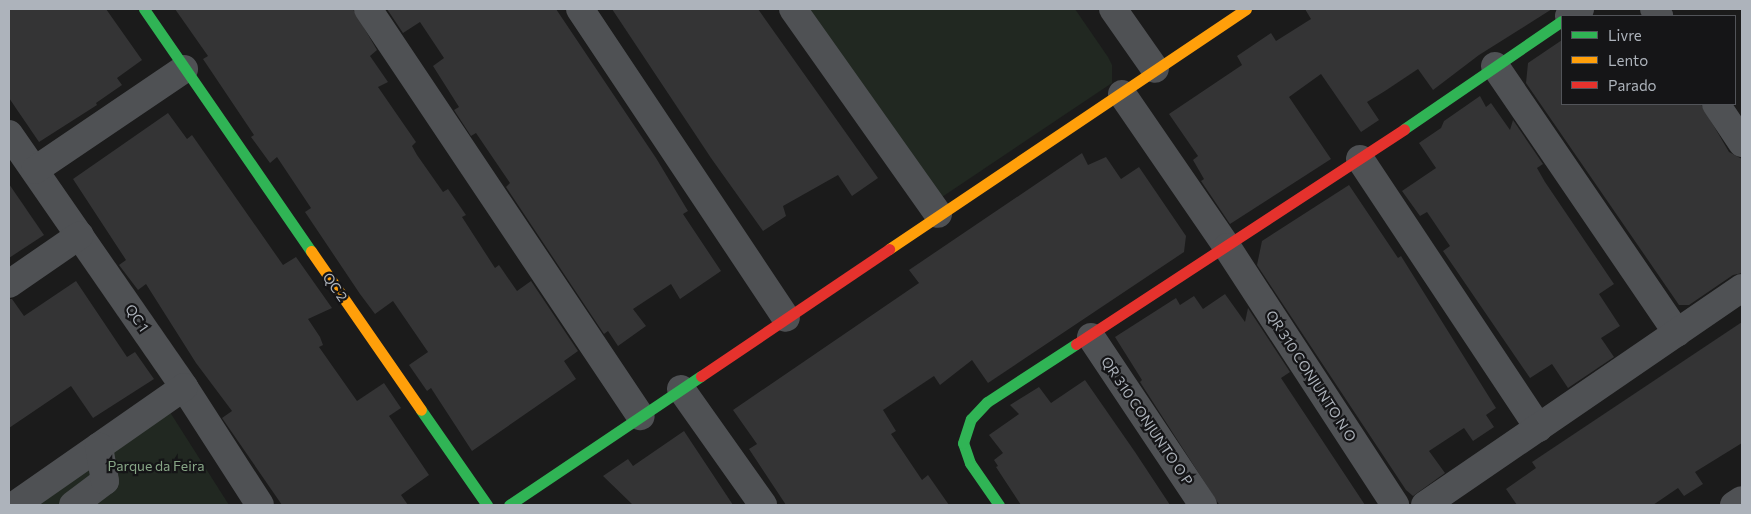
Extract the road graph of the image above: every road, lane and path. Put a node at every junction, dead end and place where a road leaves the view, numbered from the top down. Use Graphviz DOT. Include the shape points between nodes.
graph roads {
  1 [pos="144,9"];
  2 [pos="368,9"];
  3 [pos="580,9"];
  4 [pos="793,9"];
  5 [pos="1113,9"];
  6 [pos="1246,9"];
  7 [pos="1561,22"];
  8 [pos="1495,66"];
  9 [pos="184,69"];
  10 [pos="1155,69"];
  11 [pos="1122,94"];
  12 [pos="1717,105"];
  13 [pos="9,134"];
  14 [pos="1742,143"];
  15 [pos="1360,159"];
  16 [pos="35,170"];
  17 [pos="938,214"];
  18 [pos="80,235"];
  19 [pos="1227,247"];
  20 [pos="9,284"];
  21 [pos="1742,288"];
  22 [pos="786,318"];
  23 [pos="1677,333"];
  24 [pos="1091,337"];
  25 [pos="184,387"];
  26 [pos="681,389"];
  27 [pos="640,416"];
  28 [pos="1539,428"];
  29 [pos="99,447"];
  30 [pos="1742,500"];
  31 [pos="758,502"];
  32 [pos="15,505"];
  33 [pos="73,505"];
  34 [pos="260,505"];
  35 [pos="487,505"];
  36 [pos="510,505"];
  37 [pos="999,505"];
  38 [pos="1203,505"];
  39 [pos="1395,505"];
  40 [pos="1425,505"];
  41 [pos="1734,505"];
  1 -- 9 [label="street, QC 2"];
  2 -- 27 [label="street"];
  3 -- 22 [label="street"];
  4 -- 17 [label="street"];
  5 -- 10 [label="street"];
  6 -- 10 [label="street"];
  7 -- 8 [label="street"];
  8 -- 15 [label="street"];
  8 -- 23 [label="street"];
  9 -- 16 [label="street"];
  9 -- 35 [label="street, QC 2"];
  10 -- 11 [label="street"];
  11 -- 17 [label="street"];
  11 -- 19 [label="street, QR 310 CONJUNTO N O"];
  12 -- 14 [label="street"];
  13 -- 16 [label="street, QC 1"];
  15 -- 19 [label="street"];
  15 -- 28 [label="street"];
  16 -- 18 [label="street, QC 1"];
  17 -- 22 [label="street"];
  18 -- 20 [label="street"];
  18 -- 25 [label="street, QC 1"];
  19 -- 24 [label="street"];
  19 -- 39 [label="street, QR 310 CONJUNTO N O"];
  21 -- 23 [label="street"];
  22 -- 26 [label="street"];
  23 -- 28 [label="street"];
  24 -- 37 [label="street" via="988,402 971,419 964,443 970,463"];
  24 -- 38 [label="street, QR 310 CONJUNTO O P"];
  25 -- 29 [label="street"];
  25 -- 34 [label="street, QC 1"];
  26 -- 27 [label="street"];
  26 -- 31 [label="street"];
  27 -- 36 [label="street"];
  28 -- 40 [label="street"];
  29 -- 32 [label="street"];
  29 -- 33 [label="street" via="105,481"];
  30 -- 41 [label="street"];
}
